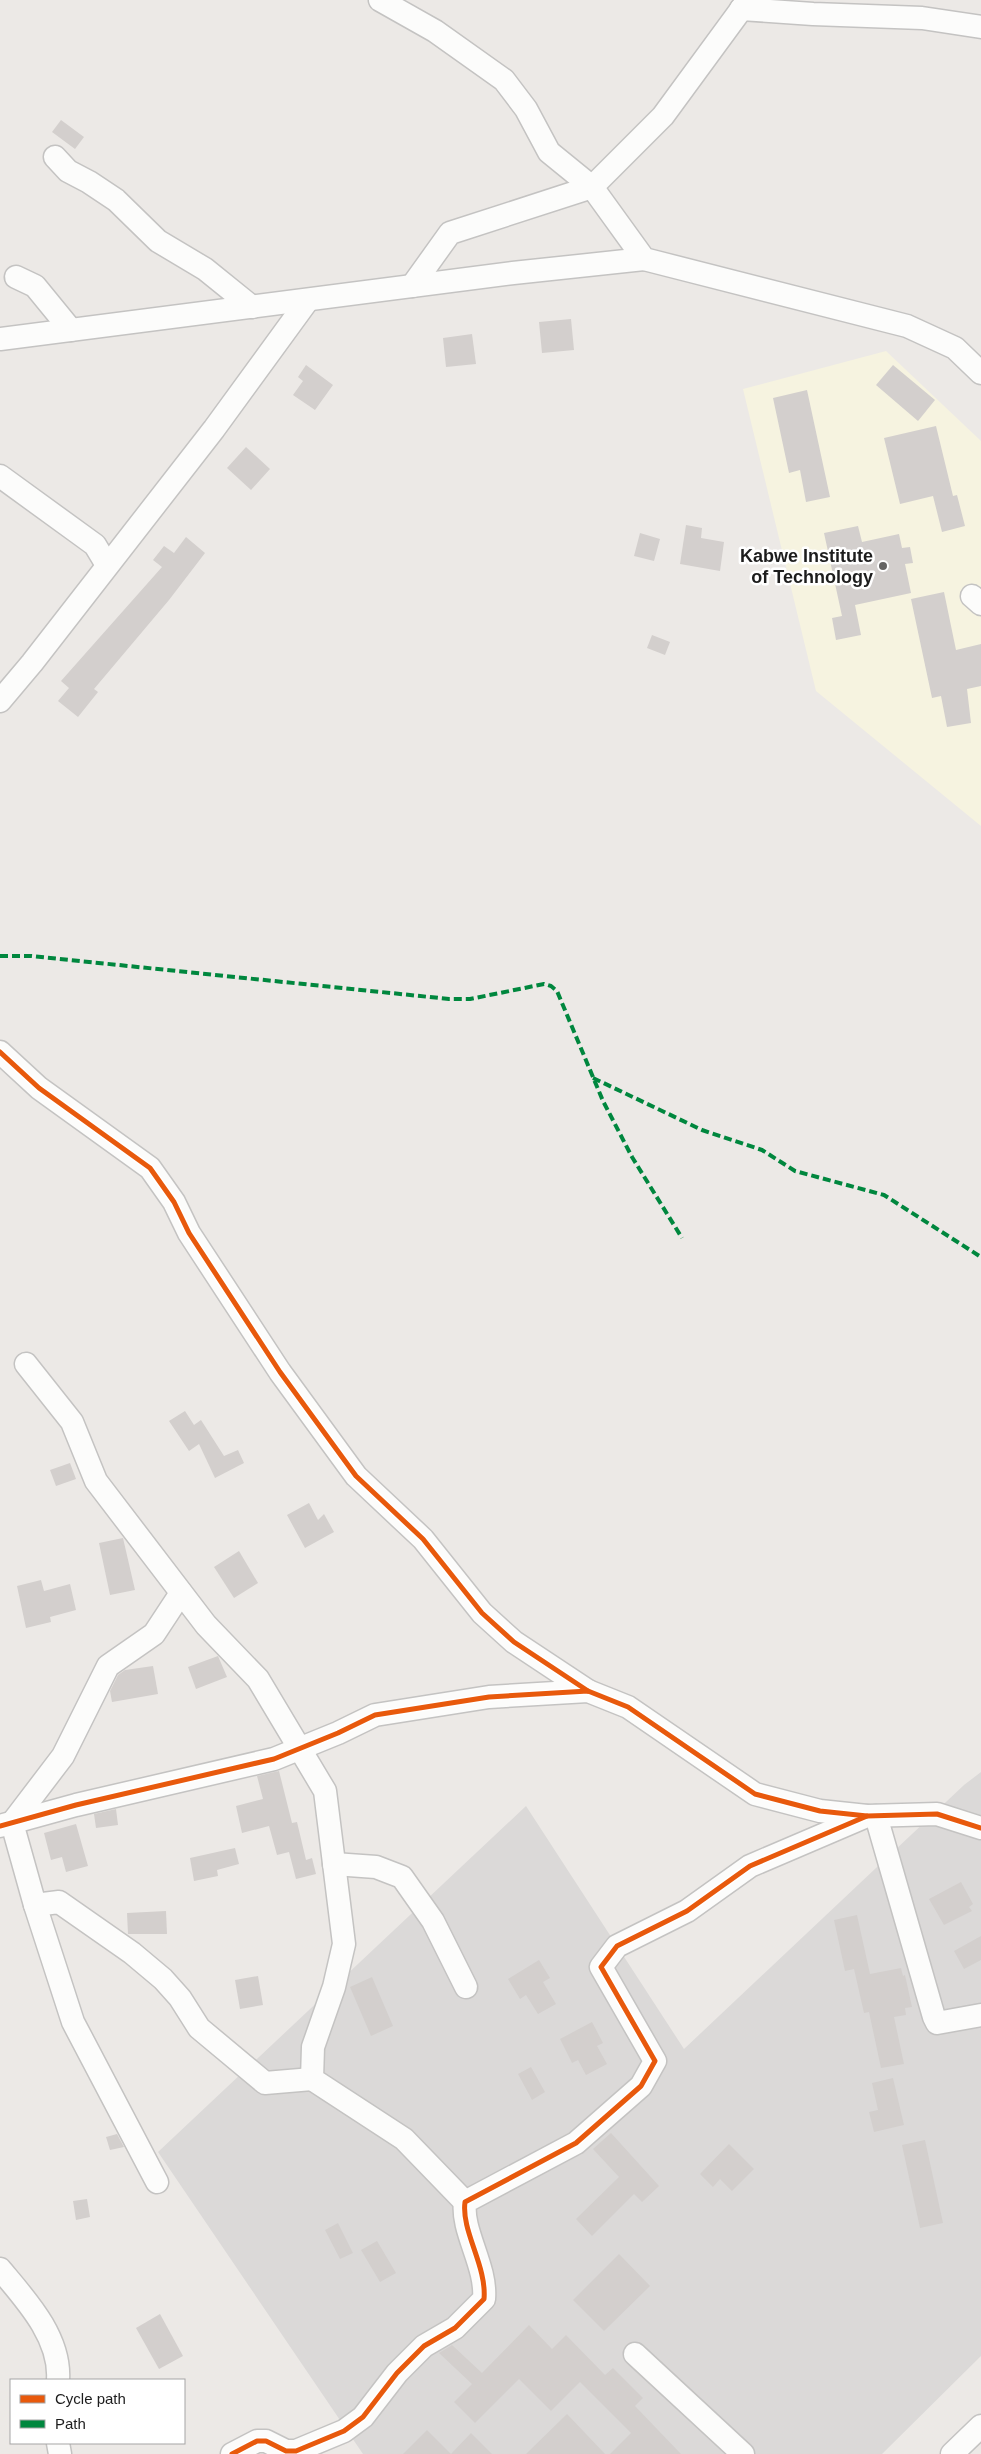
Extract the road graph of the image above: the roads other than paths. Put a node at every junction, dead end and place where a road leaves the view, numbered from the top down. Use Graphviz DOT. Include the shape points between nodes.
graph roads {
  1 [pos="380,0"];
  2 [pos="744,4"];
  3 [pos="981,28"];
  4 [pos="55,156"];
  5 [pos="592,187"];
  6 [pos="644,259"];
  7 [pos="16,277"];
  8 [pos="412,286"];
  9 [pos="308,300"];
  10 [pos="252,307"];
  11 [pos="70,330"];
  12 [pos="0,338"];
  13 [pos="981,373"];
  14 [pos="0,476"];
  15 [pos="107,565"];
  16 [pos="0,701"];
  17 [pos="0,1052"];
  18 [pos="26,1364"];
  19 [pos="182,1593"];
  20 [pos="588,1691"];
  21 [pos="299,1749"];
  22 [pos="871,1816"];
  23 [pos="6,1825"];
  24 [pos="981,1828"];
  25 [pos="334,1864"];
  26 [pos="35,1905"];
  27 [pos="466,1987"];
  28 [pos="981,2015"];
  29 [pos="312,2079"];
  30 [pos="157,2182"];
  31 [pos="466,2202"];
  32 [pos="0,2268"];
  33 [pos="635,2354"];
  34 [pos="58,2379"];
  35 [pos="981,2426"];
  36 [pos="232,2454"];
  37 [pos="743,2454"];
  38 [pos="952,2454"];
  1 -- 5 [label="street" via="434,31 504,80 526,109 549,152"];
  2 -- 3 [label="street" via="813,14 922,18"];
  2 -- 5 [label="street" via="662,116"];
  4 -- 10 [label="street" via="68,171 116,200 158,241 205,269"];
  5 -- 6 [label="street"];
  5 -- 8 [label="street" via="450,233"];
  6 -- 8 [label="street"];
  6 -- 13 [label="street" via="906,326 955,348"];
  7 -- 11 [label="street" via="35,286"];
  8 -- 9 [label="street"];
  9 -- 10 [label="street"];
  9 -- 15 [label="street" via="214,429"];
  10 -- 11 [label="street"];
  11 -- 12 [label="street"];
  14 -- 15 [label="street" via="95,544"];
  15 -- 16 [label="street"];
  17 -- 20 [label="street" via="39,1088 150,1168 174,1202 189,1234 280,1372 356,1476 423,1539 482,1613 514,1642"];
  18 -- 19 [label="street" via="72,1422 96,1481"];
  19 -- 21 [label="street" via="206,1625 258,1679"];
  19 -- 23 [label="street" via="154,1634 108,1666 63,1756"];
  20 -- 21 [label="street" via="489,1697 375,1715"];
  20 -- 22 [label="street" via="628,1707 755,1794 820,1811"];
  21 -- 23 [label="street" via="274,1759 76,1805"];
  21 -- 25 [label="street" via="325,1791"];
  22 -- 24 [label="street" via="937,1814"];
  22 -- 28 [label="street" via="937,2023"];
  22 -- 31 [label="street" via="750,1866 687,1911 617,1946 602,1967 655,2061 641,2086 576,2143"];
  23 -- 26 [label="street"];
  25 -- 27 [label="street" via="376,1868 402,1877 433,1922"];
  25 -- 29 [label="street" via="344,1944 334,1987 313,2047"];
  26 -- 29 [label="street" via="58,1902 132,1954 163,1979 199,2028 265,2083"];
  26 -- 30 [label="street" via="73,2022"];
  29 -- 31 [label="street" via="404,2139"];
  31 -- 36 [label="street" via="466,2219 485,2286 484,2299 455,2328 424,2346 397,2373 363,2418 344,2431 296,2451 257,2441"];
  32 -- 34 [label="street" via="40,2321 52,2345"];
  33 -- 37 [label="street"];
  35 -- 38 [label="street"];
}
